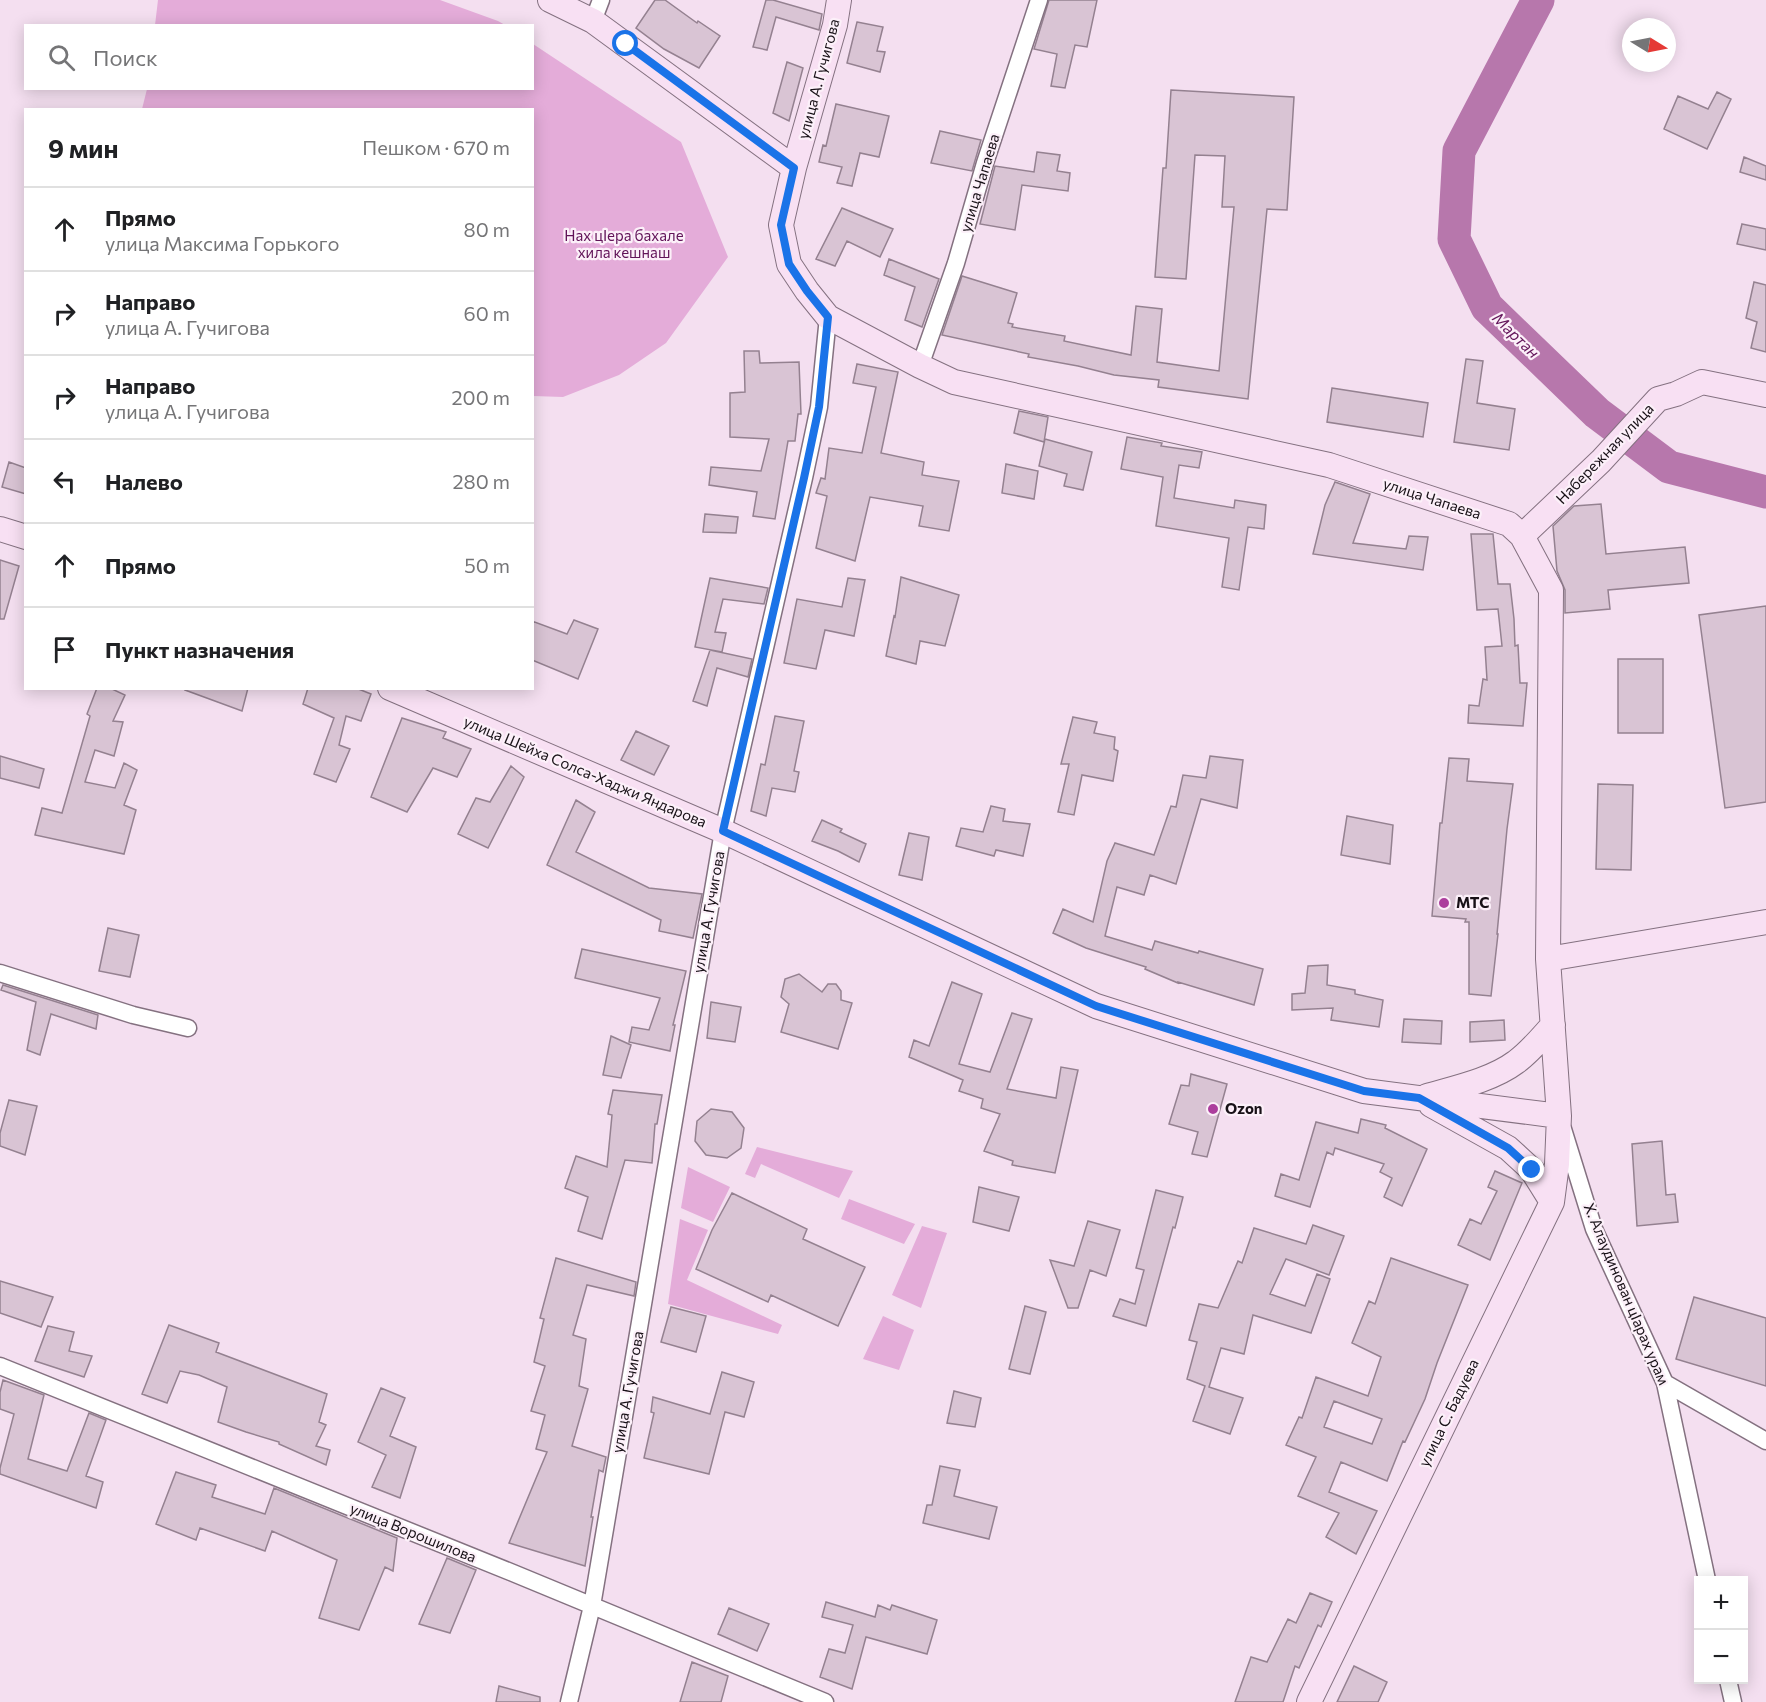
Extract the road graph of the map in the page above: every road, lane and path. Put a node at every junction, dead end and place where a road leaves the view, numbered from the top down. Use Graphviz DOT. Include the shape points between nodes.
graph roads {
  1 [pos="550,0"];
  2 [pos="839,0"];
  3 [pos="1039,0"];
  4 [pos="597,11"];
  5 [pos="794,168"];
  6 [pos="828,317"];
  7 [pos="920,366"];
  8 [pos="1766,395"];
  9 [pos="0,529"];
  10 [pos="24,536"];
  11 [pos="1522,536"];
  12 [pos="395,690"];
  13 [pos="723,831"];
  14 [pos="1766,922"];
  15 [pos="1548,959"];
  16 [pos="0,973"];
  17 [pos="1552,1025"];
  18 [pos="188,1028"];
  19 [pos="1419,1098"];
  20 [pos="1559,1116"];
  21 [pos="1552,1202"];
  22 [pos="0,1366"];
  23 [pos="1665,1383"];
  24 [pos="1766,1441"];
  25 [pos="1706,1576"];
  26 [pos="592,1606"];
  27 [pos="1729,1684"];
  28 [pos="569,1702"];
  29 [pos="825,1702"];
  30 [pos="1309,1702"];
  31 [pos="1733,1702"];
  1 -- 4 [label="street"];
  2 -- 5 [label="street, улица А. Гучигова"];
  3 -- 7 [label="street, улица Чапаева"];
  4 -- 5 [label="street"];
  5 -- 6 [label="street, улица А. Гучигова" via="781,225 789,264"];
  6 -- 7 [label="street, улица Чапаева"];
  6 -- 13 [label="street, улица А. Гучигова" via="819,407 809,458"];
  7 -- 11 [label="street, улица Чапаева" via="954,382 1329,465 1509,524"];
  8 -- 11 [label="street, Набережная улица" via="1702,382 1658,399 1601,461"];
  9 -- 10 [label="street"];
  11 -- 15 [label="street, улица Чапаева" via="1551,590"];
  12 -- 13 [label="street, улица Шейха Солса-Хаджи Яндарова"];
  13 -- 19 [label="street, улица Шейха Солса-Хаджи Яндарова" via="1096,1006 1364,1091"];
  13 -- 26 [label="street, улица А. Гучигова"];
  14 -- 15 [label="street"];
  15 -- 17 [label="street, улица Чапаева"];
  16 -- 18 [label="street"];
  17 -- 19 [label="street" via="1514,1063 1488,1076"];
  17 -- 20 [label="street, улица С. Бадуева"];
  19 -- 20 [label="street, улица Шейха Солса-Хаджи Яндарова"];
  19 -- 21 [label="street" via="1508,1148 1532,1170"];
  20 -- 21 [label="street, улица С. Бадуева"];
  20 -- 23 [label="street, Х. Алаудинован цIарах урам" via="1594,1229"];
  21 -- 30 [label="street, улица С. Бадуева"];
  22 -- 26 [label="street, улица Ворошилова"];
  23 -- 24 [label="street"];
  23 -- 25 [label="street, Х. Алаудинован цIарах урам"];
  26 -- 28 [label="street, улица А. Гучигова"];
  26 -- 29 [label="street, улица Ворошилова"];
  27 -- 31 [label="street"];
}
